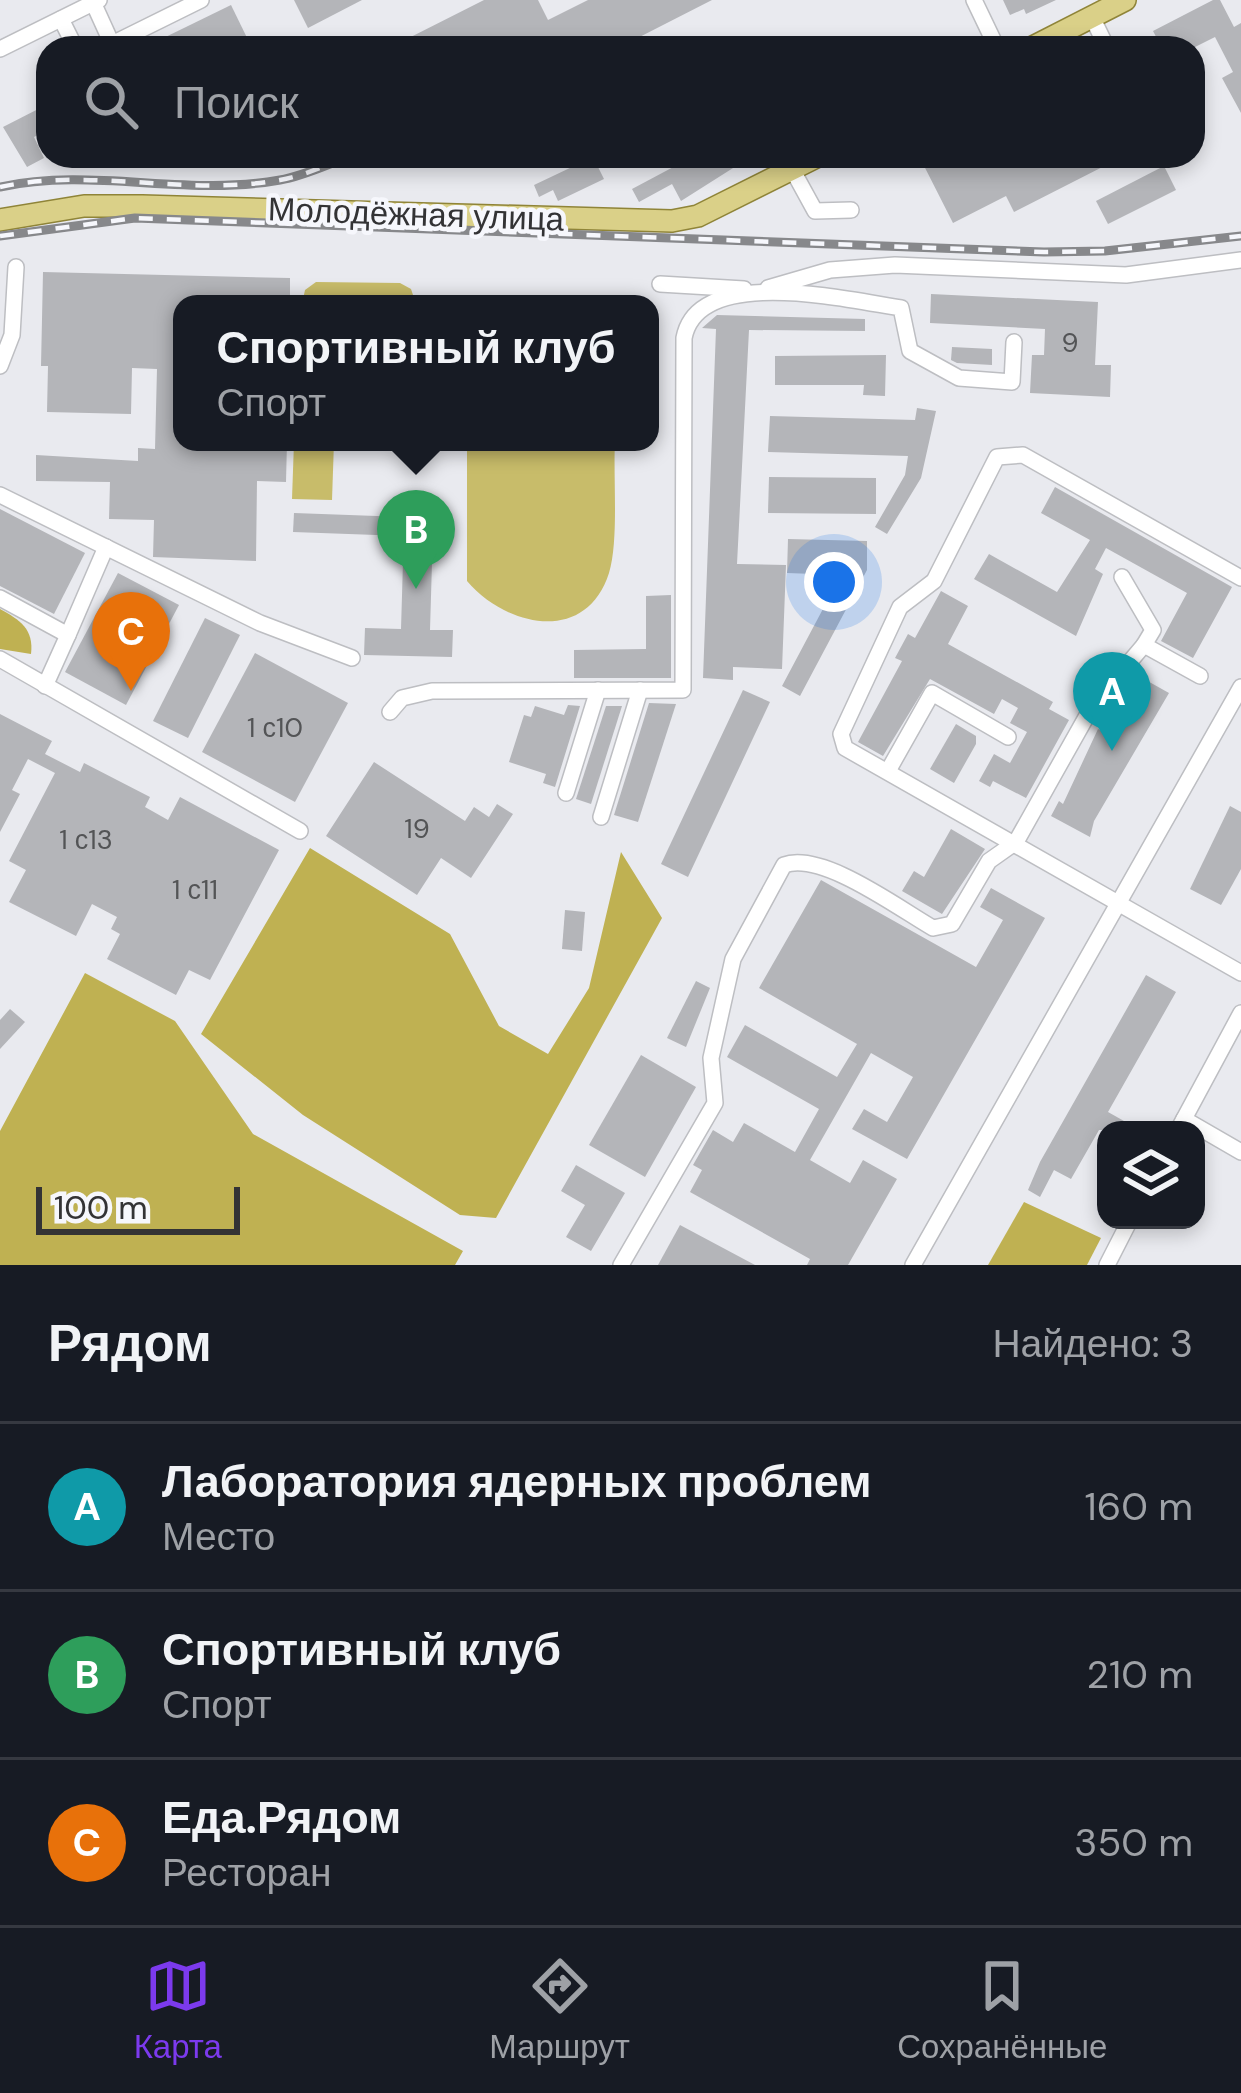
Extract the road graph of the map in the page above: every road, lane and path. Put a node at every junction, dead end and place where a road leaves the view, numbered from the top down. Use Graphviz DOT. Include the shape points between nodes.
graph roads {
  1 [pos="201,0"];
  2 [pos="974,0"];
  3 [pos="1125,0"];
  4 [pos="95,1"];
  5 [pos="1092,17"];
  6 [pos="61,19"];
  7 [pos="70,36"];
  8 [pos="109,36"];
  9 [pos="128,36"];
  10 [pos="991,36"];
  11 [pos="1055,36"];
  12 [pos="1101,36"];
  13 [pos="0,50"];
  14 [pos="792,169"];
  15 [pos="851,210"];
  16 [pos="0,220"];
  17 [pos="1241,260"];
  18 [pos="16,267"];
  19 [pos="659,284"];
  20 [pos="761,290"];
  21 [pos="1014,342"];
  22 [pos="0,366"];
  23 [pos="0,495"];
  24 [pos="106,547"];
  25 [pos="1122,577"];
  26 [pos="1241,578"];
  27 [pos="0,598"];
  28 [pos="68,634"];
  29 [pos="1144,645"];
  30 [pos="352,658"];
  31 [pos="0,659"];
  32 [pos="1200,676"];
  33 [pos="45,686"];
  34 [pos="1241,687"];
  35 [pos="598,690"];
  36 [pos="640,690"];
  37 [pos="390,712"];
  38 [pos="1008,737"];
  39 [pos="888,771"];
  40 [pos="566,793"];
  41 [pos="601,817"];
  42 [pos="300,831"];
  43 [pos="1016,842"];
  44 [pos="1117,900"];
  45 [pos="1241,973"];
  46 [pos="1241,1013"];
  47 [pos="1183,1121"];
  48 [pos="1205,1136"];
  49 [pos="1241,1152"];
  50 [pos="1125,1229"];
  51 [pos="621,1265"];
  52 [pos="913,1265"];
  53 [pos="1107,1265"];
  1 -- 9 [label="street"];
  2 -- 10 [label="street"];
  3 -- 5 [label="main road"];
  4 -- 6 [label="street"];
  4 -- 8 [label="street"];
  5 -- 11 [label="main road"];
  5 -- 12 [label="street"];
  6 -- 7 [label="street"];
  6 -- 13 [label="street"];
  14 -- 15 [label="street" via="815,211"];
  14 -- 16 [label="main road, Молодёжная улица" via="672,221 142,206"];
  17 -- 20 [label="street" via="1126,275 895,265 830,270"];
  18 -- 22 [label="street" via="13,335"];
  19 -- 20 [label="street"];
  20 -- 21 [label="street" via="901,308 910,351 959,378 1012,382"];
  20 -- 36 [label="street" via="705,304 687,322 682,690"];
  23 -- 24 [label="street"];
  24 -- 28 [label="street"];
  24 -- 30 [label="street"];
  25 -- 29 [label="street" via="1153,630"];
  26 -- 39 [label="street" via="1009,453 992,463 934,581 900,608 842,742"];
  27 -- 28 [label="street"];
  28 -- 33 [label="street"];
  29 -- 32 [label="street"];
  29 -- 43 [label="street" via="1093,705"];
  31 -- 33 [label="street"];
  33 -- 42 [label="street"];
  34 -- 44 [label="street"];
  35 -- 36 [label="street"];
  35 -- 37 [label="street" via="432,691 401,698"];
  35 -- 40 [label="street"];
  36 -- 41 [label="street"];
  38 -- 39 [label="street" via="932,693"];
  39 -- 43 [label="street"];
  43 -- 44 [label="street"];
  43 -- 51 [label="street" via="999,849 943,928 822,866 784,865 723,993 712,1058 716,1103"];
  44 -- 45 [label="street"];
  44 -- 52 [label="street"];
  46 -- 47 [label="street"];
  48 -- 49 [label="street"];
  50 -- 53 [label="street"];
}
